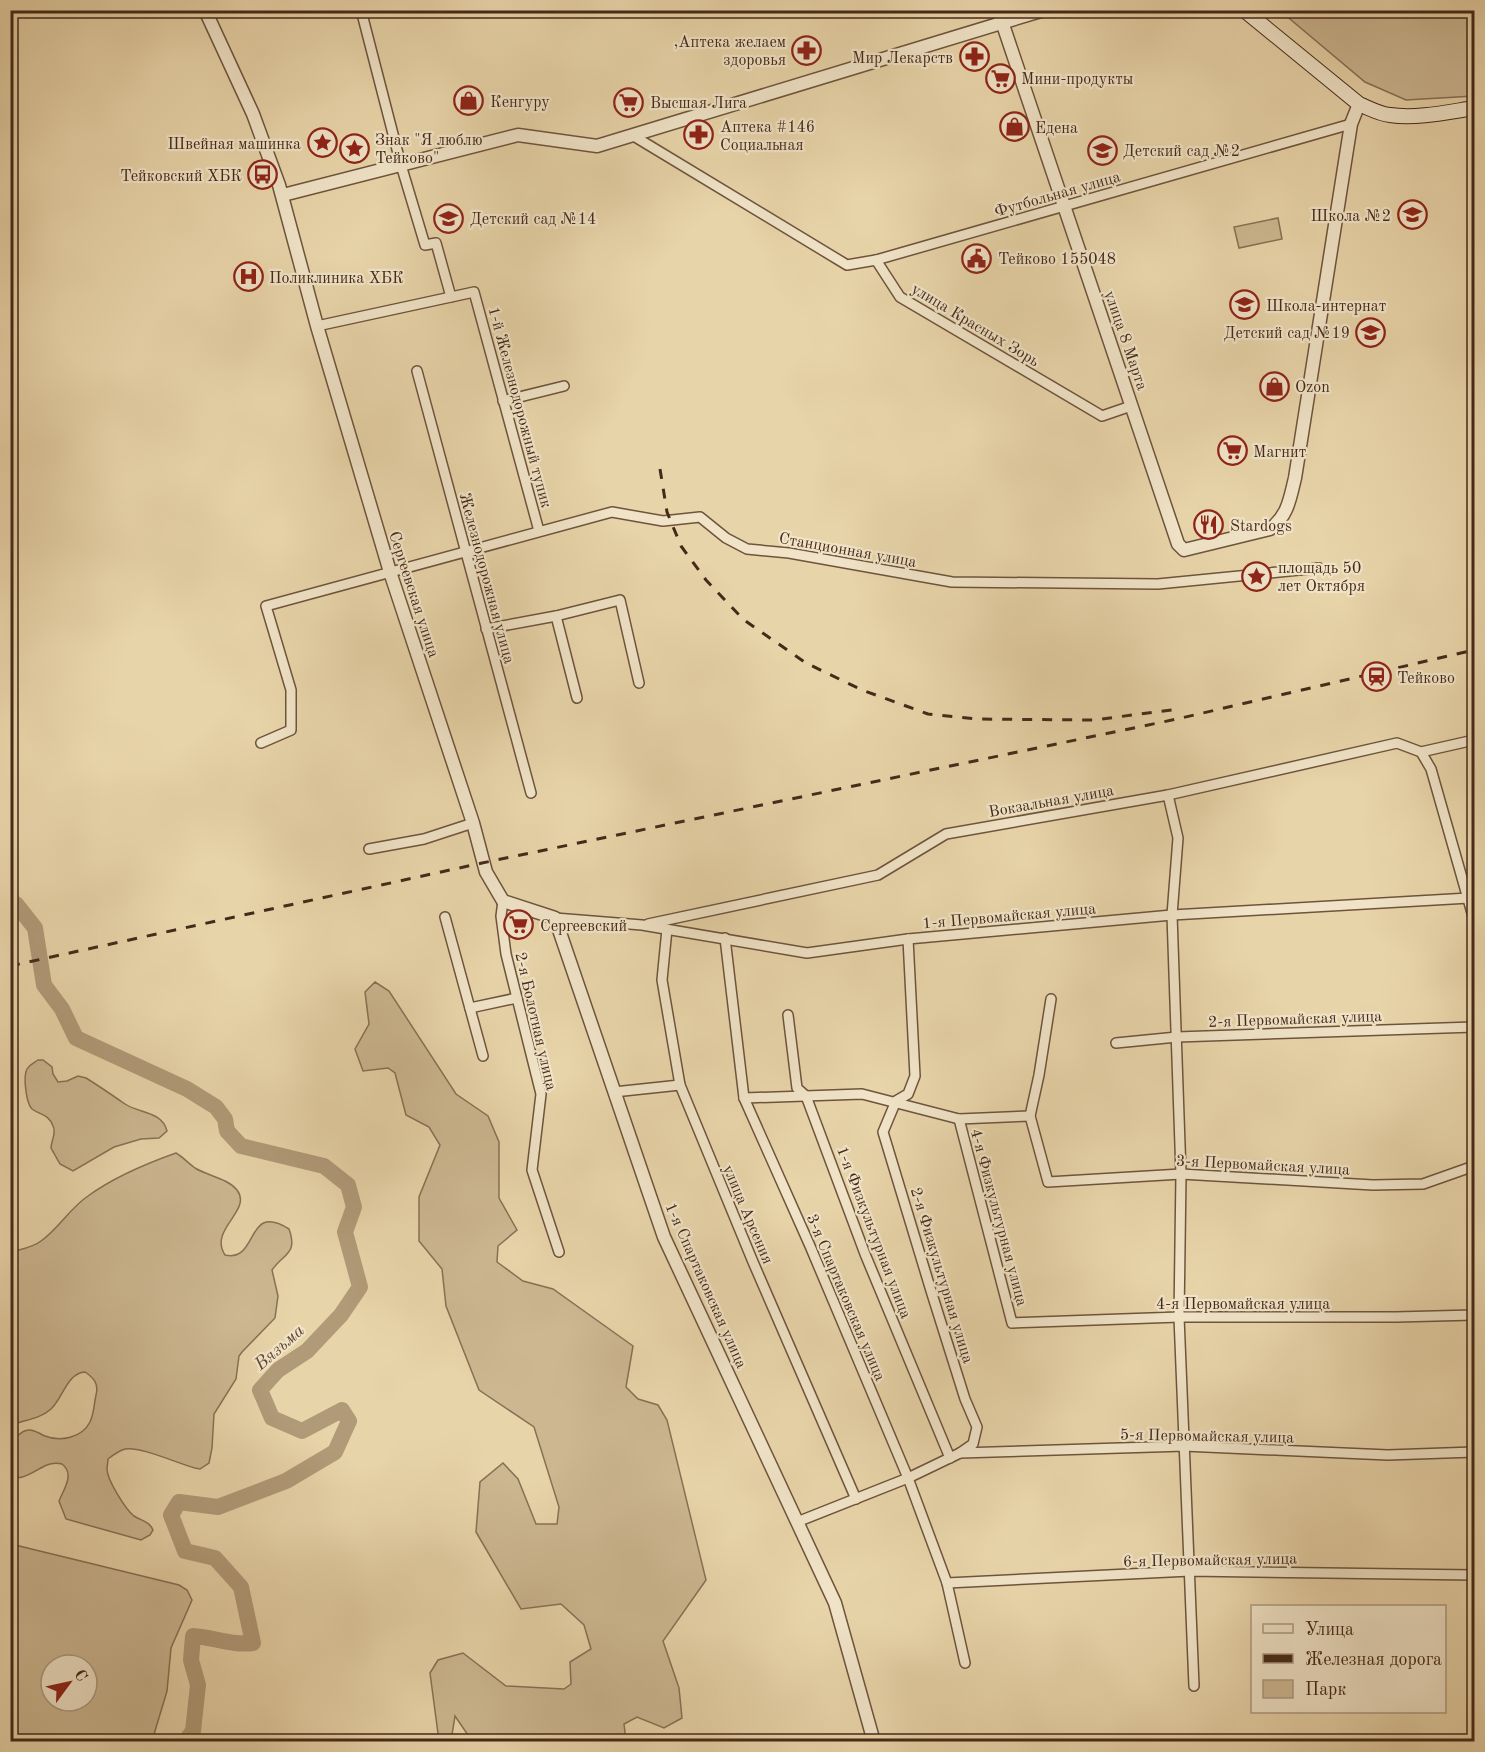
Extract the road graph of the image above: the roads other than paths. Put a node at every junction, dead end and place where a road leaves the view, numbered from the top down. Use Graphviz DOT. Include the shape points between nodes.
graph roads {
  1 [pos="205,10"];
  2 [pos="361,10"];
  3 [pos="1044,10"];
  4 [pos="1244,10"];
  5 [pos="1000,16"];
  6 [pos="1359,104"];
  7 [pos="1474,108"];
  8 [pos="1351,124"];
  9 [pos="632,135"];
  10 [pos="401,165"];
  11 [pos="283,195"];
  12 [pos="1065,206"];
  13 [pos="876,260"];
  14 [pos="451,297"];
  15 [pos="317,326"];
  16 [pos="417,371"];
  17 [pos="564,386"];
  18 [pos="503,400"];
  19 [pos="1131,406"];
  20 [pos="539,531"];
  21 [pos="465,551"];
  22 [pos="1319,568"];
  23 [pos="390,572"];
  24 [pos="556,616"];
  25 [pos="486,629"];
  26 [pos="639,683"];
  27 [pos="577,698"];
  28 [pos="1474,740"];
  29 [pos="261,742"];
  30 [pos="1421,752"];
  31 [pos="531,792"];
  32 [pos="1168,795"];
  33 [pos="473,824"];
  34 [pos="369,849"];
  35 [pos="1469,898"];
  36 [pos="503,902"];
  37 [pos="1172,915"];
  38 [pos="445,917"];
  39 [pos="555,918"];
  40 [pos="1474,920"];
  41 [pos="642,925"];
  42 [pos="667,929"];
  43 [pos="725,938"];
  44 [pos="908,939"];
  45 [pos="517,998"];
  46 [pos="1051,999"];
  47 [pos="470,1008"];
  48 [pos="789,1015"];
  49 [pos="1474,1027"];
  50 [pos="1177,1037"];
  51 [pos="1116,1043"];
  52 [pos="483,1056"];
  53 [pos="680,1085"];
  54 [pos="614,1092"];
  55 [pos="806,1096"];
  56 [pos="744,1098"];
  57 [pos="896,1101"];
  58 [pos="1030,1116"];
  59 [pos="959,1119"];
  60 [pos="1474,1166"];
  61 [pos="1181,1174"];
  62 [pos="559,1252"];
  63 [pos="1474,1315"];
  64 [pos="1179,1317"];
  65 [pos="1012,1323"];
  66 [pos="1184,1446"];
  67 [pos="1474,1452"];
  68 [pos="960,1453"];
  69 [pos="950,1458"];
  70 [pos="908,1478"];
  71 [pos="856,1499"];
  72 [pos="797,1522"];
  73 [pos="1190,1571"];
  74 [pos="1474,1575"];
  75 [pos="947,1583"];
  76 [pos="965,1663"];
  77 [pos="1194,1686"];
  78 [pos="874,1742"];
  1 -- 11 [label="street, Сергеевская улица" via="253,114"];
  2 -- 10 [label="street"];
  3 -- 5 [label="street"];
  4 -- 6 [label="main road"];
  5 -- 9 [label="street"];
  5 -- 12 [label="street, улица 8 Марта"];
  6 -- 7 [label="main road" via="1390,115"];
  6 -- 8 [label="street"];
  8 -- 12 [label="street, Футбольная улица"];
  8 -- 19 [label="street, улица 8 Марта" via="1294,478 1286,511 1278,524 1184,550 1178,544"];
  9 -- 10 [label="street" via="597,146 518,135"];
  9 -- 13 [label="street" via="847,265"];
  10 -- 11 [label="street"];
  10 -- 14 [label="street" via="425,245 436,243"];
  11 -- 15 [label="street, Сергеевская улица"];
  12 -- 13 [label="street, Футбольная улица"];
  12 -- 19 [label="street, улица 8 Марта"];
  13 -- 19 [label="street, улица Красных Зорь" via="900,297 1102,416"];
  14 -- 15 [label="street"];
  14 -- 18 [label="street, 1-й Железнодорожный тупик" via="474,292"];
  15 -- 23 [label="street, Сергеевская улица"];
  16 -- 21 [label="street, Железнодорожная улица"];
  17 -- 18 [label="street"];
  18 -- 20 [label="street, 1-й Железнодорожный тупик"];
  20 -- 21 [label="street, Станционная улица"];
  20 -- 22 [label="street, Станционная улица" via="612,512 663,521 700,517 747,549 793,553 952,582 1158,584"];
  21 -- 23 [label="street, Станционная улица"];
  21 -- 25 [label="street, Железнодорожная улица"];
  23 -- 29 [label="street, Станционная улица" via="266,606 291,690 291,730"];
  23 -- 33 [label="street, Сергеевская улица"];
  24 -- 25 [label="street"];
  24 -- 26 [label="street" via="620,600"];
  24 -- 27 [label="street"];
  25 -- 31 [label="street, Железнодорожная улица"];
  28 -- 30 [label="street, Вокзальная улица"];
  30 -- 32 [label="street, Вокзальная улица" via="1397,743"];
  30 -- 35 [label="street" via="1431,769"];
  32 -- 37 [label="street" via="1179,838"];
  32 -- 41 [label="street, Вокзальная улица" via="946,834 878,875"];
  33 -- 34 [label="street" via="424,839"];
  33 -- 36 [label="street, Сергеевская улица" via="486,872"];
  35 -- 37 [label="street, 1-я Первомайская улица"];
  35 -- 40 [label="street"];
  36 -- 39 [label="street"];
  36 -- 45 [label="street, 2-я Болотная улица" via="504,944"];
  37 -- 44 [label="street, 1-я Первомайская улица"];
  37 -- 50 [label="street"];
  38 -- 47 [label="street"];
  39 -- 41 [label="street, 1-я Первомайская улица"];
  39 -- 54 [label="street, 1-я Спартаковская улица"];
  41 -- 42 [label="street, 1-я Первомайская улица"];
  42 -- 43 [label="street, 1-я Первомайская улица"];
  42 -- 53 [label="street, улица Арсения" via="662,980"];
  43 -- 44 [label="street, 1-я Первомайская улица" via="807,952"];
  43 -- 56 [label="street, 3-я Спартаковская улица"];
  44 -- 57 [label="street, 2-я Физкультурная улица" via="915,1076 908,1094"];
  45 -- 47 [label="street"];
  45 -- 62 [label="street, 2-я Болотная улица" via="541,1094 532,1170"];
  46 -- 58 [label="street"];
  47 -- 52 [label="street"];
  48 -- 55 [label="street, 1-я Физкультурная улица" via="797,1089"];
  49 -- 50 [label="street, 2-я Первомайская улица"];
  50 -- 51 [label="street, 2-я Первомайская улица"];
  50 -- 61 [label="street"];
  53 -- 54 [label="street"];
  53 -- 71 [label="street, улица Арсения"];
  54 -- 72 [label="street, 1-я Спартаковская улица" via="664,1236"];
  55 -- 56 [label="street"];
  55 -- 57 [label="street" via="862,1094"];
  55 -- 69 [label="street, 1-я Физкультурная улица" via="865,1254"];
  56 -- 70 [label="street, 3-я Спартаковская улица"];
  57 -- 59 [label="street"];
  57 -- 68 [label="street, 2-я Физкультурная улица" via="883,1132 976,1427 973,1444"];
  58 -- 59 [label="street"];
  58 -- 61 [label="street, 3-я Первомайская улица" via="1048,1182"];
  59 -- 65 [label="street, 4-я Физкультурная улица"];
  60 -- 61 [label="street, 3-я Первомайская улица" via="1423,1184 1373,1185"];
  61 -- 64 [label="street"];
  63 -- 64 [label="street, 4-я Первомайская улица"];
  64 -- 65 [label="street, 4-я Первомайская улица"];
  64 -- 66 [label="street"];
  66 -- 67 [label="street, 5-я Первомайская улица" via="1388,1455"];
  66 -- 68 [label="street, 5-я Первомайская улица"];
  66 -- 73 [label="street"];
  68 -- 69 [label="street, 5-я Первомайская улица"];
  69 -- 70 [label="street, 5-я Первомайская улица"];
  70 -- 71 [label="street, 5-я Первомайская улица"];
  70 -- 75 [label="street, 3-я Спартаковская улица"];
  71 -- 72 [label="street, 5-я Первомайская улица"];
  72 -- 78 [label="street, 1-я Спартаковская улица" via="835,1603"];
  73 -- 74 [label="street, 6-я Первомайская улица"];
  73 -- 75 [label="street, 6-я Первомайская улица"];
  73 -- 77 [label="street"];
  75 -- 76 [label="street, 3-я Спартаковская улица"];
}
